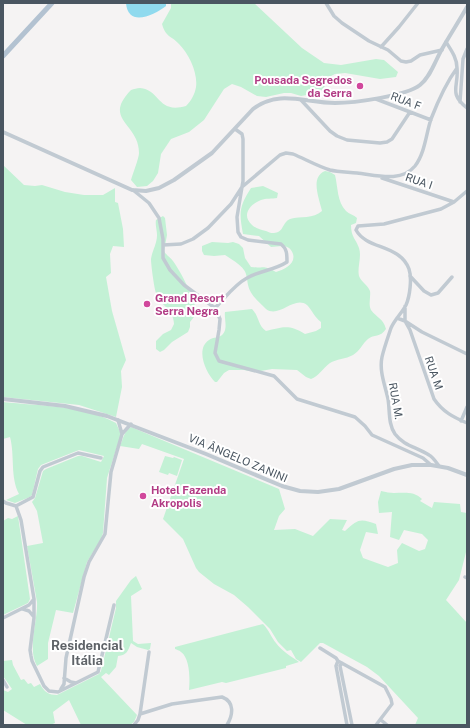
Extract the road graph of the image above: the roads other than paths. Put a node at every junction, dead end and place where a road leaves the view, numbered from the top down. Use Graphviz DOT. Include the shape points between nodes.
graph roads {
  1 [pos="46,3"];
  2 [pos="52,3"];
  3 [pos="326,3"];
  4 [pos="418,3"];
  5 [pos="467,7"];
  6 [pos="42,13"];
  7 [pos="446,42"];
  8 [pos="381,46"];
  9 [pos="467,49"];
  10 [pos="442,50"];
  11 [pos="3,56"];
  12 [pos="457,68"];
  13 [pos="375,99"];
  14 [pos="301,100"];
  15 [pos="460,102"];
  16 [pos="467,108"];
  17 [pos="410,112"];
  18 [pos="431,120"];
  19 [pos="235,129"];
  20 [pos="3,132"];
  21 [pos="379,177"];
  22 [pos="242,187"];
  23 [pos="132,190"];
  24 [pos="467,191"];
  25 [pos="454,202"];
  26 [pos="163,245"];
  27 [pos="410,276"];
  28 [pos="452,277"];
  29 [pos="406,306"];
  30 [pos="216,308"];
  31 [pos="397,318"];
  32 [pos="405,322"];
  33 [pos="467,354"];
  34 [pos="3,399"];
  35 [pos="467,407"];
  36 [pos="118,420"];
  37 [pos="461,421"];
  38 [pos="467,423"];
  39 [pos="131,424"];
  40 [pos="122,434"];
  41 [pos="101,458"];
  42 [pos="431,465"];
  43 [pos="439,466"];
  44 [pos="467,475"];
  45 [pos="4,503"];
  46 [pos="16,506"];
  47 [pos="34,599"];
  48 [pos="114,605"];
  49 [pos="22,608"];
  50 [pos="3,618"];
  51 [pos="34,618"];
  52 [pos="320,648"];
  53 [pos="149,652"];
  54 [pos="340,662"];
  55 [pos="64,678"];
  56 [pos="3,680"];
  57 [pos="78,683"];
  58 [pos="7,687"];
  59 [pos="58,692"];
  60 [pos="347,710"];
  61 [pos="140,714"];
  62 [pos="380,720"];
  63 [pos="134,725"];
  64 [pos="227,725"];
  65 [pos="347,725"];
  66 [pos="352,725"];
  67 [pos="376,725"];
  68 [pos="387,725"];
  1 -- 6 [label="main road"];
  2 -- 6 [label="main road"];
  3 -- 8 [label="street" via="342,24 368,41"];
  4 -- 8 [label="street"];
  5 -- 7 [label="street"];
  6 -- 11 [label="main road"];
  7 -- 10 [label="street"];
  7 -- 12 [label="street" via="453,53"];
  8 -- 10 [label="street" via="406,62 420,54"];
  9 -- 15 [label="street" via="463,59"];
  10 -- 13 [label="street" via="427,78 420,85 411,90"];
  12 -- 15 [label="street" via="456,97"];
  12 -- 18 [label="street"];
  13 -- 14 [label="street" via="335,103"];
  13 -- 17 [label="street, RUA F"];
  14 -- 17 [label="street" via="330,131 347,140 388,142"];
  14 -- 19 [label="street" via="268,100 253,109"];
  15 -- 16 [label="street"];
  17 -- 18 [label="street, RUA F"];
  18 -- 21 [label="street" via="416,165 407,173"];
  19 -- 22 [label="street" via="244,139"];
  19 -- 23 [label="street" via="212,153 174,180 159,188 146,191"];
  20 -- 23 [label="street"];
  21 -- 22 [label="street" via="330,170 286,153 280,155"];
  21 -- 25 [label="street, RUA I"];
  22 -- 26 [label="street" via="231,204 208,228 181,244"];
  22 -- 30 [label="street" via="237,217 238,232 241,237 248,240 281,244 287,253 286,262 246,278 235,286"];
  23 -- 26 [label="street" via="150,203 159,218"];
  24 -- 25 [label="street"];
  25 -- 27 [label="street" via="441,209 384,224 358,226 356,230 359,236 400,256"];
  26 -- 30 [label="street" via="163,258 170,270 184,285"];
  27 -- 28 [label="street" via="431,295 438,293"];
  27 -- 29 [label="street"];
  29 -- 31 [label="street, RUA M."];
  29 -- 32 [label="street"];
  30 -- 42 [label="street" via="220,319 215,352 219,361 274,376 297,399 355,417 372,435 423,458"];
  31 -- 32 [label="street"];
  31 -- 43 [label="street, RUA M." via="380,368 388,400 390,422 394,433 403,442 430,455"];
  32 -- 33 [label="street"];
  32 -- 37 [label="street, RUA M" via="434,400 447,414"];
  34 -- 36 [label="street, VIA ÂNGELO ZANINI" via="77,408"];
  35 -- 37 [label="street"];
  36 -- 39 [label="street, VIA ÂNGELO ZANINI"];
  36 -- 40 [label="street"];
  37 -- 38 [label="street, RUA M"];
  39 -- 40 [label="street"];
  39 -- 42 [label="street, VIA ÂNGELO ZANINI" via="300,491 339,489 394,469 412,465"];
  40 -- 55 [label="street" via="109,482 105,534 89,562 84,577"];
  41 -- 46 [label="street" via="78,453 43,467 33,497"];
  42 -- 43 [label="street, VIA ÂNGELO ZANINI"];
  43 -- 44 [label="street, VIA ÂNGELO ZANINI"];
  45 -- 46 [label="street"];
  46 -- 47 [label="street" via="21,520"];
  47 -- 49 [label="street"];
  47 -- 51 [label="street"];
  48 -- 57 [label="street" via="100,669"];
  49 -- 50 [label="street"];
  49 -- 51 [label="street" via="29,611"];
  51 -- 59 [label="street" via="30,650 32,661 47,689"];
  52 -- 54 [label="street"];
  53 -- 61 [label="street"];
  54 -- 60 [label="street" via="336,666"];
  54 -- 62 [label="street" via="386,688 392,702"];
  55 -- 57 [label="street"];
  55 -- 59 [label="street" via="63,687"];
  56 -- 58 [label="street"];
  57 -- 59 [label="street"];
  60 -- 65 [label="street"];
  60 -- 66 [label="street"];
  61 -- 63 [label="street"];
  61 -- 64 [label="street" via="172,704 222,697 226,698 232,707 231,719"];
  62 -- 67 [label="street"];
  62 -- 68 [label="street"];
}
